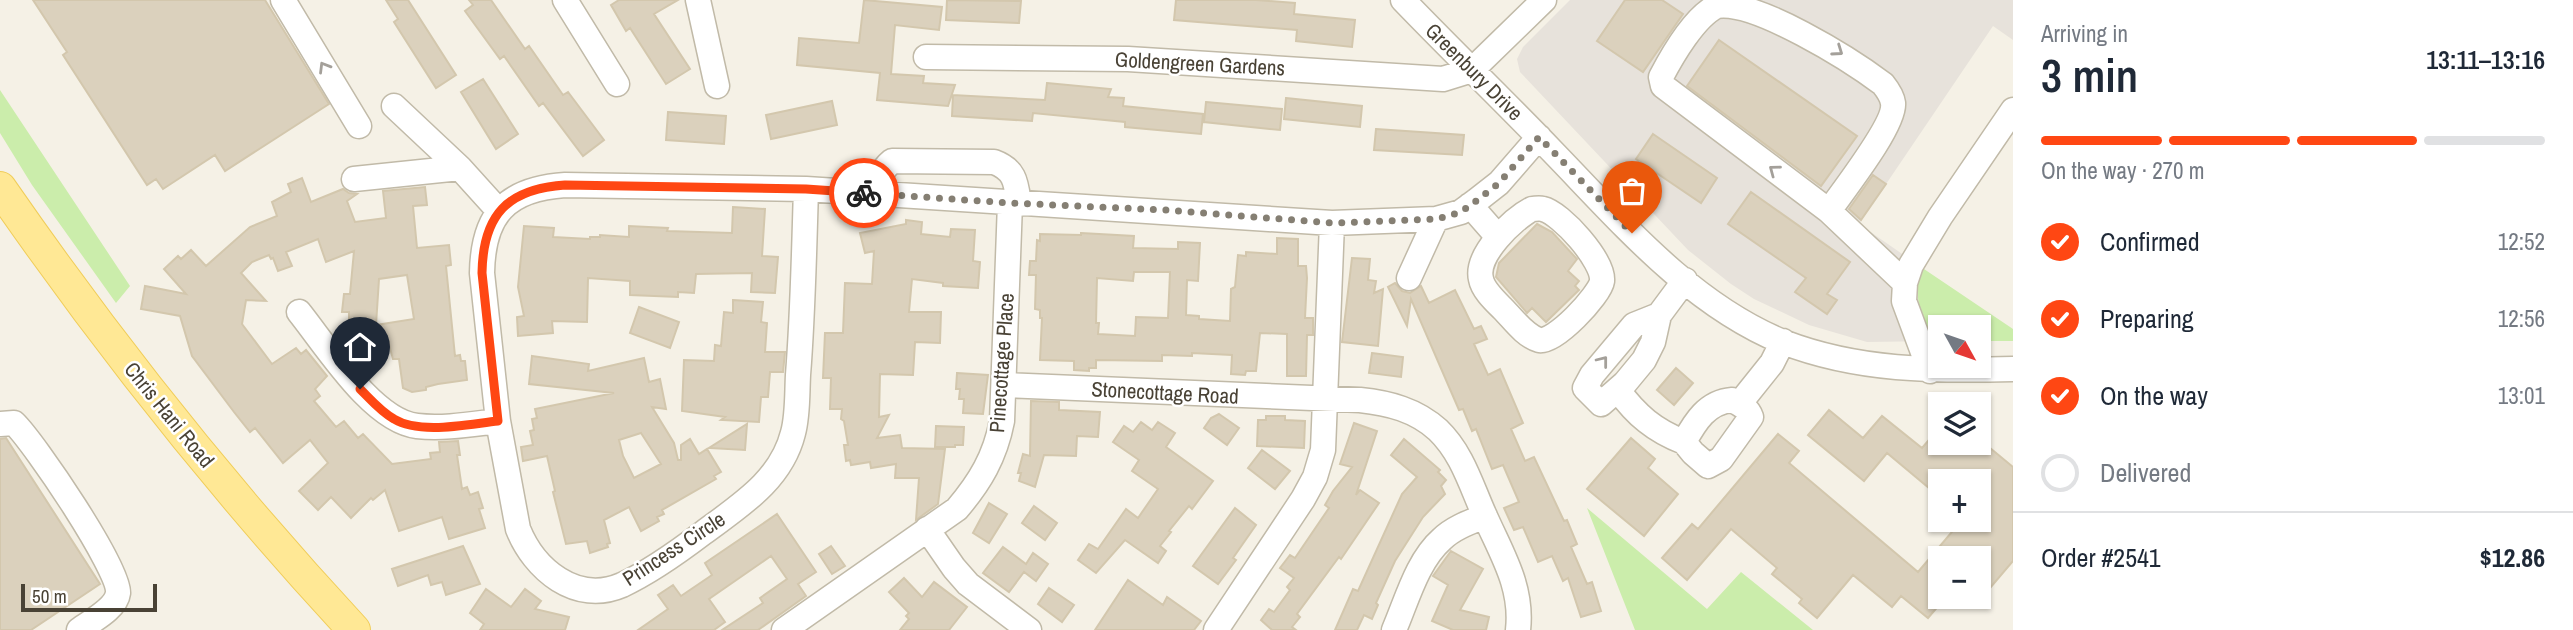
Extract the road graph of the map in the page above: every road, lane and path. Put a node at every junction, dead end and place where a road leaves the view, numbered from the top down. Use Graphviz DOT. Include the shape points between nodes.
graph roads {
  1 [pos="283,0"];
  2 [pos="565,0"];
  3 [pos="698,0"];
  4 [pos="1403,0"];
  5 [pos="1544,0"];
  6 [pos="926,57"];
  7 [pos="1472,70"];
  8 [pos="617,84"];
  9 [pos="717,86"];
  10 [pos="394,106"];
  11 [pos="2013,110"];
  12 [pos="359,126"];
  13 [pos="1539,137"];
  14 [pos="460,169"];
  15 [pos="354,179"];
  16 [pos="0,188"];
  17 [pos="806,189"];
  18 [pos="877,194"];
  19 [pos="1015,204"];
  20 [pos="1471,205"];
  21 [pos="498,210"];
  22 [pos="1829,211"];
  23 [pos="1437,219"];
  24 [pos="1332,223"];
  25 [pos="1499,237"];
  26 [pos="1409,278"];
  27 [pos="1685,281"];
  28 [pos="1905,283"];
  29 [pos="299,312"];
  30 [pos="1659,314"];
  31 [pos="1783,341"];
  32 [pos="1928,366"];
  33 [pos="2013,369"];
  34 [pos="1992,370"];
  35 [pos="1928,371"];
  36 [pos="1004,385"];
  37 [pos="1618,390"];
  38 [pos="1325,400"];
  39 [pos="1740,403"];
  40 [pos="498,421"];
  41 [pos="0,424"];
  42 [pos="1684,442"];
  43 [pos="1485,516"];
  44 [pos="927,529"];
  45 [pos="79,630"];
  46 [pos="354,630"];
  47 [pos="784,630"];
  48 [pos="1029,630"];
  49 [pos="1216,630"];
  50 [pos="1394,630"];
  51 [pos="1518,630"];
  12 -- 1 [label="street, one-way"];
  2 -- 8 [label="street"];
  3 -- 9 [label="street"];
  4 -- 7 [label="street, Greenbury Drive"];
  5 -- 7 [label="street"];
  6 -- 7 [label="street, Goldengreen Gardens" via="1128,59 1430,79"];
  7 -- 13 [label="street, Greenbury Drive"];
  10 -- 14 [label="street"];
  11 -- 28 [label="street" via="1940,217"];
  13 -- 20 [label="street" via="1499,183"];
  13 -- 27 [label="street, Greenbury Drive"];
  14 -- 15 [label="street"];
  14 -- 21 [label="street"];
  16 -- 46 [label="main road, Chris Hani Road" via="106,337 198,453"];
  17 -- 18 [label="street"];
  17 -- 21 [label="street" via="565,185 540,187"];
  17 -- 40 [label="street, Princess Circle" via="803,320 793,433 772,476 758,493 621,586 573,588 539,565 524,544"];
  18 -- 19 [label="street"];
  18 -- 19 [label="street, Pinecottage Place" via="878,180 892,161 994,162 1011,172"];
  19 -- 24 [label="street"];
  19 -- 36 [label="street, Pinecottage Place"];
  20 -- 23 [label="street"];
  20 -- 25 [label="street"];
  21 -- 40 [label="street, Princess Circle" via="482,254"];
  22 -- 22 [label="street, one-way" via="1663,86 1661,77 1672,57 1705,13 1716,6 1743,2 1803,27 1889,93 1892,114"];
  22 -- 28 [label="street"];
  23 -- 24 [label="street"];
  23 -- 26 [label="street"];
  24 -- 38 [label="street"];
  25 -- 25 [label="street" via="1521,215 1543,209 1555,215 1593,254 1602,283 1554,337 1536,340 1481,282 1482,262"];
  27 -- 30 [label="street"];
  27 -- 31 [label="street, Greenbury Drive" via="1732,316"];
  28 -- 32 [label="street" via="1904,301"];
  29 -- 40 [label="street" via="360,389 396,421 444,427"];
  30 -- 37 [label="street" via="1647,354"];
  37 -- 30 [label="street, one-way" via="1601,404 1585,388 1634,325"];
  31 -- 35 [label="street, Greenbury Drive" via="1836,359"];
  31 -- 39 [label="street"];
  33 -- 34 [label="street, Greenbury Drive"];
  36 -- 38 [label="street, Stonecottage Road"];
  36 -- 44 [label="street, Pinecottage Place" via="997,446 988,467 957,509"];
  37 -- 42 [label="street" via="1647,422"];
  38 -- 43 [label="street, Stonecottage Road" via="1380,402 1403,408 1436,428 1453,445"];
  38 -- 49 [label="street" via="1323,450 1315,477"];
  39 -- 42 [label="street" via="1713,405"];
  39 -- 42 [label="street" via="1751,418 1717,463 1702,463"];
  41 -- 45 [label="street" via="14,423 41,456 91,533 116,582 116,600"];
  43 -- 50 [label="street" via="1443,538 1431,550"];
  43 -- 51 [label="street, Stonecottage Road" via="1515,585"];
  44 -- 47 [label="street, Pinecottage Place"];
  44 -- 48 [label="street" via="968,584"];
}
